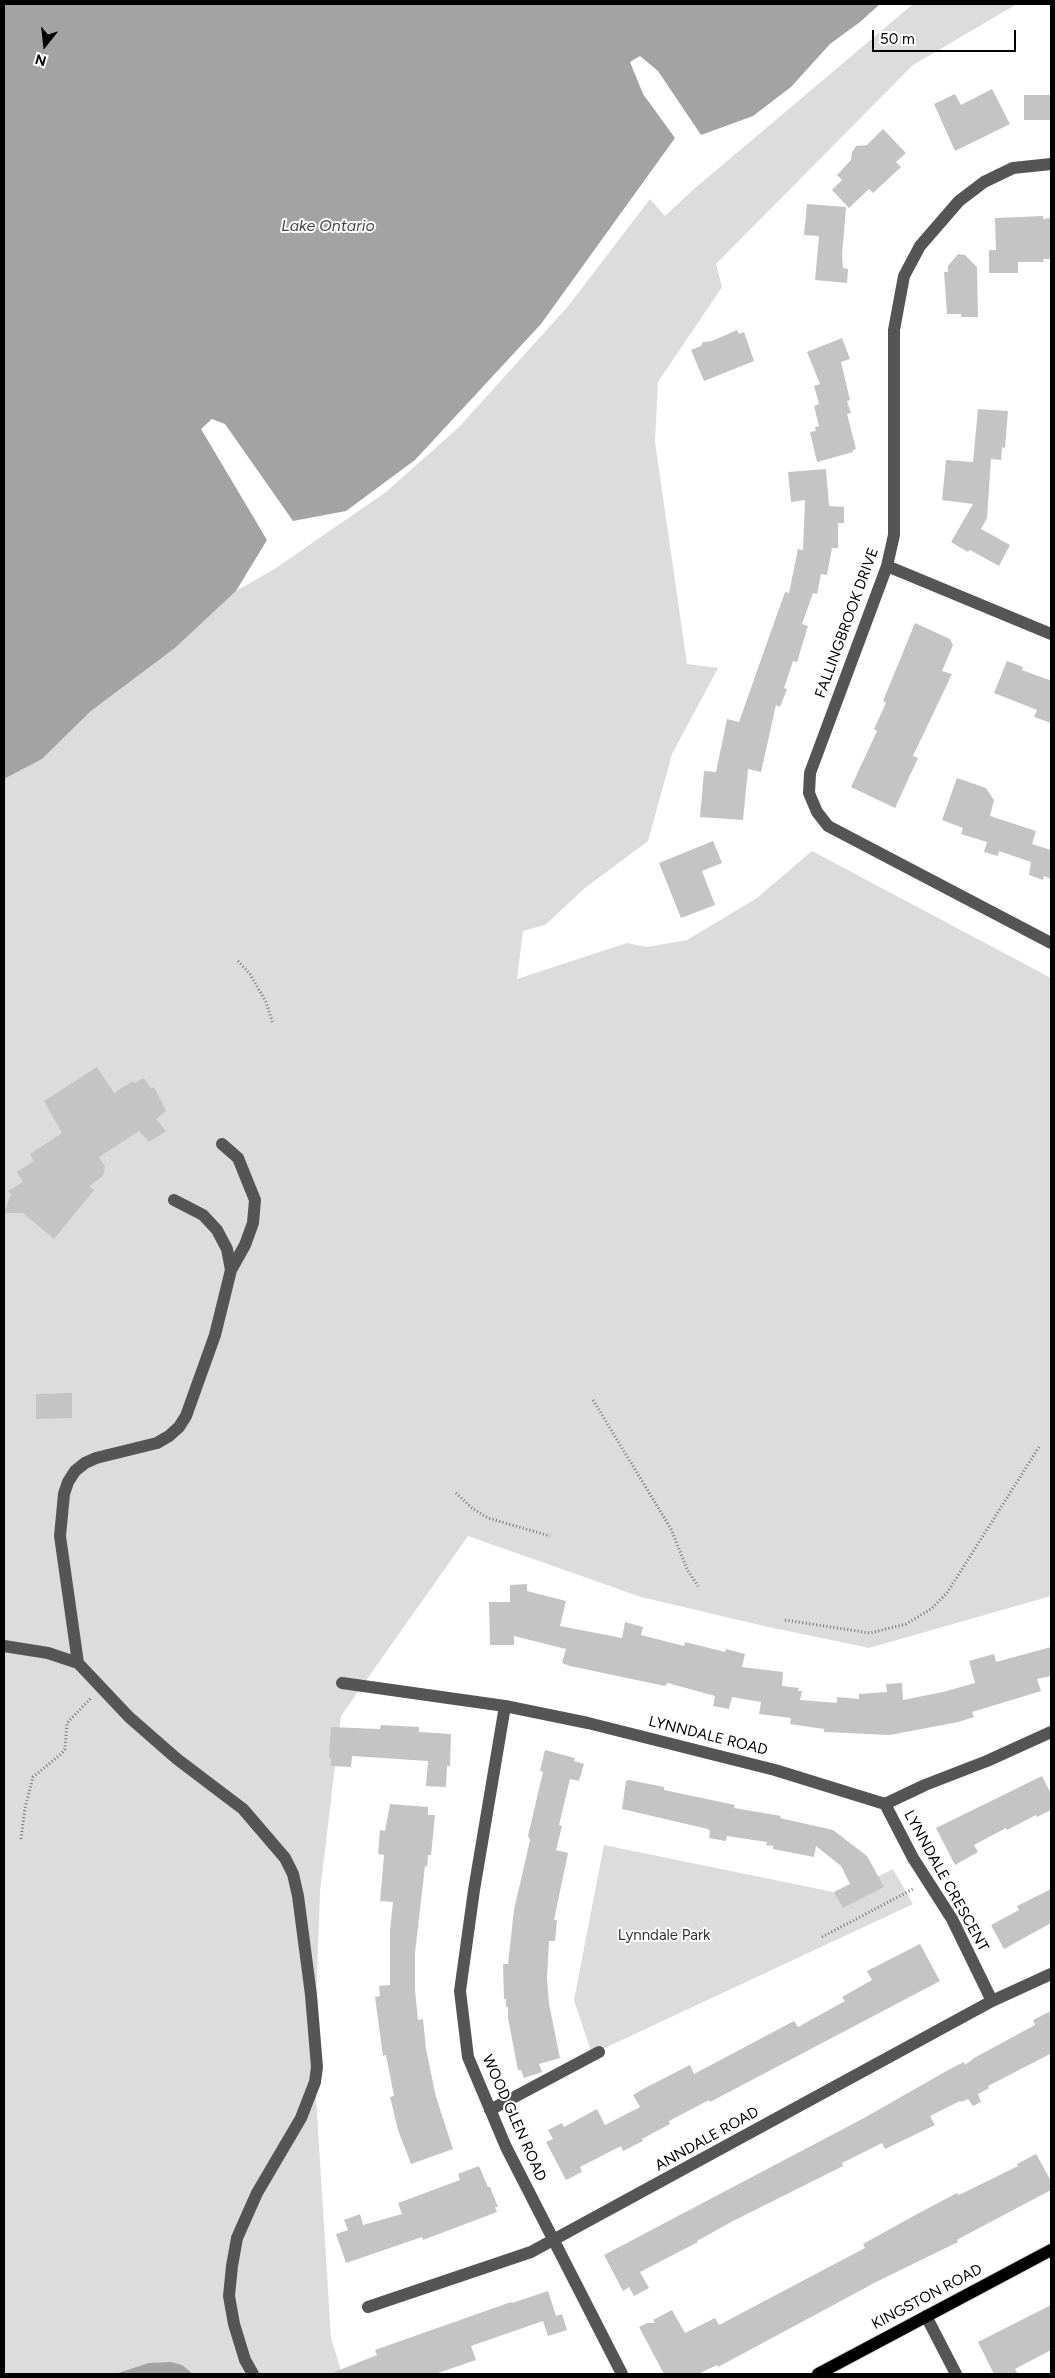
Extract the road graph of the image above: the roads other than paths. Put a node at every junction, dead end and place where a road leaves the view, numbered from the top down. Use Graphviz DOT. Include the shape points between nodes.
graph roads {
  1 [pos="1051,164"];
  2 [pos="887,566"];
  3 [pos="1051,634"];
  4 [pos="1051,943"];
  5 [pos="222,1144"];
  6 [pos="174,1200"];
  7 [pos="231,1270"];
  8 [pos="4,1646"];
  9 [pos="78,1663"];
  10 [pos="342,1683"];
  11 [pos="505,1706"];
  12 [pos="1051,1732"];
  13 [pos="885,1804"];
  14 [pos="1051,1974"];
  15 [pos="992,2001"];
  16 [pos="599,2052"];
  17 [pos="490,2110"];
  18 [pos="554,2240"];
  19 [pos="1051,2250"];
  20 [pos="368,2308"];
  21 [pos="926,2316"];
  22 [pos="253,2374"];
  23 [pos="622,2374"];
  24 [pos="818,2374"];
  25 [pos="956,2374"];
  1 -- 2 [label="street, FALLINGBROOK DRIVE" via="1013,168 984,182 959,201 920,246 904,276 894,330 894,535"];
  2 -- 3 [label="street"];
  2 -- 4 [label="street, FALLINGBROOK DRIVE" via="810,773 809,793 817,812 828,826"];
  5 -- 7 [label="street" via="238,1158 255,1200 253,1223"];
  6 -- 7 [label="street" via="203,1215 218,1230"];
  7 -- 9 [label="street" via="216,1335 179,1427 157,1443 84,1463 68,1482 60,1536"];
  8 -- 9 [label="street" via="48,1653"];
  9 -- 22 [label="street" via="101,1689 177,1759 243,1810 286,1858 293,1874 311,1995 317,2067 315,2082 300,2118 257,2193 237,2238 229,2296 245,2360"];
  10 -- 11 [label="street, LYNNDALE ROAD"];
  11 -- 13 [label="street, LYNNDALE ROAD" via="588,1723 775,1770"];
  11 -- 17 [label="street, WOOD GLEN ROAD" via="460,1991 468,2057"];
  12 -- 13 [label="street"];
  13 -- 15 [label="street, LYNNDALE CRESCENT" via="952,1919"];
  14 -- 15 [label="street, ANNDALE ROAD"];
  15 -- 18 [label="street, ANNDALE ROAD"];
  16 -- 17 [label="street"];
  17 -- 18 [label="street, WOOD GLEN ROAD"];
  18 -- 20 [label="street, ANNDALE ROAD" via="531,2252"];
  18 -- 23 [label="street, WOOD GLEN ROAD"];
  19 -- 21 [label="main road, KINGSTON ROAD"];
  21 -- 24 [label="main road, KINGSTON ROAD"];
  21 -- 25 [label="street"];
}
